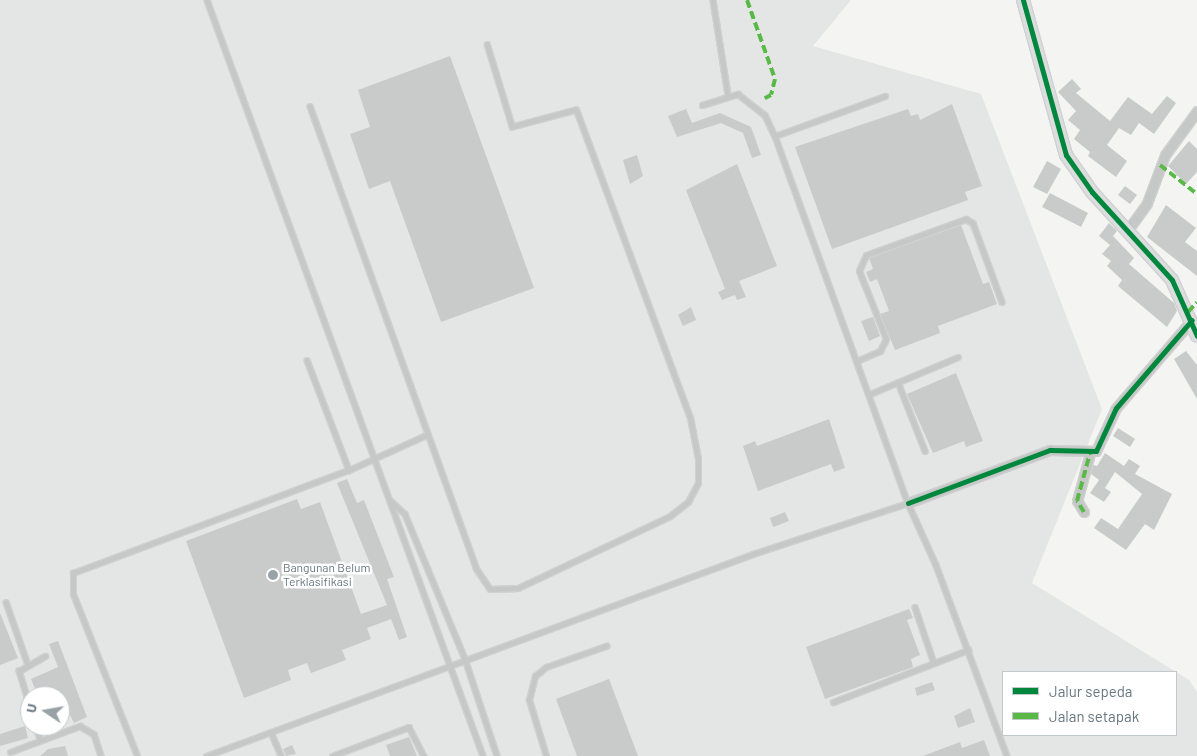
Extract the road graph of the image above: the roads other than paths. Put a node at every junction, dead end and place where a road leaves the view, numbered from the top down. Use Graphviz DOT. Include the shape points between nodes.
graph roads {
  1 [pos="207,0"];
  2 [pos="713,0"];
  3 [pos="1023,0"];
  4 [pos="487,45"];
  5 [pos="728,95"];
  6 [pos="885,96"];
  7 [pos="702,105"];
  8 [pos="310,106"];
  9 [pos="1197,112"];
  10 [pos="776,136"];
  11 [pos="1127,231"];
  12 [pos="1002,302"];
  13 [pos="1192,320"];
  14 [pos="1197,336"];
  15 [pos="958,357"];
  16 [pos="307,360"];
  17 [pos="858,360"];
  18 [pos="898,382"];
  19 [pos="870,394"];
  20 [pos="426,436"];
  21 [pos="925,451"];
  22 [pos="1090,453"];
  23 [pos="375,459"];
  24 [pos="349,470"];
  25 [pos="390,501"];
  26 [pos="908,503"];
  27 [pos="1084,512"];
  28 [pos="6,602"];
  29 [pos="915,607"];
  30 [pos="606,646"];
  31 [pos="968,650"];
  32 [pos="45,656"];
  33 [pos="465,660"];
  34 [pos="27,662"];
  35 [pos="934,663"];
  36 [pos="448,666"];
  37 [pos="22,686"];
  38 [pos="833,702"];
  39 [pos="271,732"];
  40 [pos="39,736"];
  41 [pos="40,739"];
  42 [pos="10,752"];
  43 [pos="101,756"];
  44 [pos="137,756"];
  45 [pos="206,756"];
  46 [pos="281,756"];
  47 [pos="332,756"];
  48 [pos="424,756"];
  49 [pos="483,756"];
  50 [pos="497,756"];
  51 [pos="546,756"];
  52 [pos="1006,756"];
  1 -- 23 [label="lane"];
  2 -- 5 [label="lane"];
  3 -- 11 [label="street" via="1066,155"];
  4 -- 20 [label="lane" via="512,127 576,110 690,418 698,459 698,483 688,502 670,516 518,588 490,589 476,568"];
  5 -- 7 [label="lane"];
  5 -- 10 [label="lane" via="738,94 755,104"];
  6 -- 10 [label="lane"];
  8 -- 20 [label="lane"];
  9 -- 11 [label="street" via="1165,155 1147,203"];
  10 -- 17 [label="lane"];
  11 -- 13 [label="street" via="1172,280"];
  12 -- 17 [label="lane" via="973,223 966,219 866,255 860,271 886,339 880,351"];
  13 -- 14 [label="street"];
  13 -- 22 [label="street" via="1116,408 1100,447"];
  15 -- 18 [label="lane"];
  16 -- 24 [label="lane"];
  17 -- 19 [label="lane"];
  18 -- 19 [label="lane"];
  18 -- 21 [label="lane"];
  19 -- 26 [label="lane"];
  20 -- 23 [label="lane"];
  22 -- 26 [label="street" via="1050,450"];
  22 -- 27 [label="street" via="1077,502"];
  23 -- 24 [label="lane"];
  23 -- 25 [label="lane"];
  24 -- 44 [label="lane" via="73,572 73,594"];
  25 -- 33 [label="lane" via="405,514"];
  25 -- 36 [label="lane"];
  26 -- 31 [label="lane"];
  26 -- 33 [label="lane"];
  28 -- 34 [label="lane"];
  29 -- 35 [label="lane"];
  30 -- 51 [label="lane" via="546,667 535,676 529,700"];
  31 -- 35 [label="lane"];
  31 -- 52 [label="lane"];
  32 -- 34 [label="lane"];
  33 -- 36 [label="lane"];
  33 -- 50 [label="lane"];
  34 -- 37 [label="lane" via="19,676"];
  35 -- 38 [label="lane"];
  36 -- 39 [label="lane"];
  36 -- 49 [label="lane"];
  39 -- 45 [label="lane"];
  39 -- 46 [label="lane"];
  40 -- 41 [label="lane"];
  41 -- 42 [label="lane"];
  41 -- 43 [label="lane" via="80,726 89,728"];
  47 -- 48 [label="lane" via="409,728"];
}
